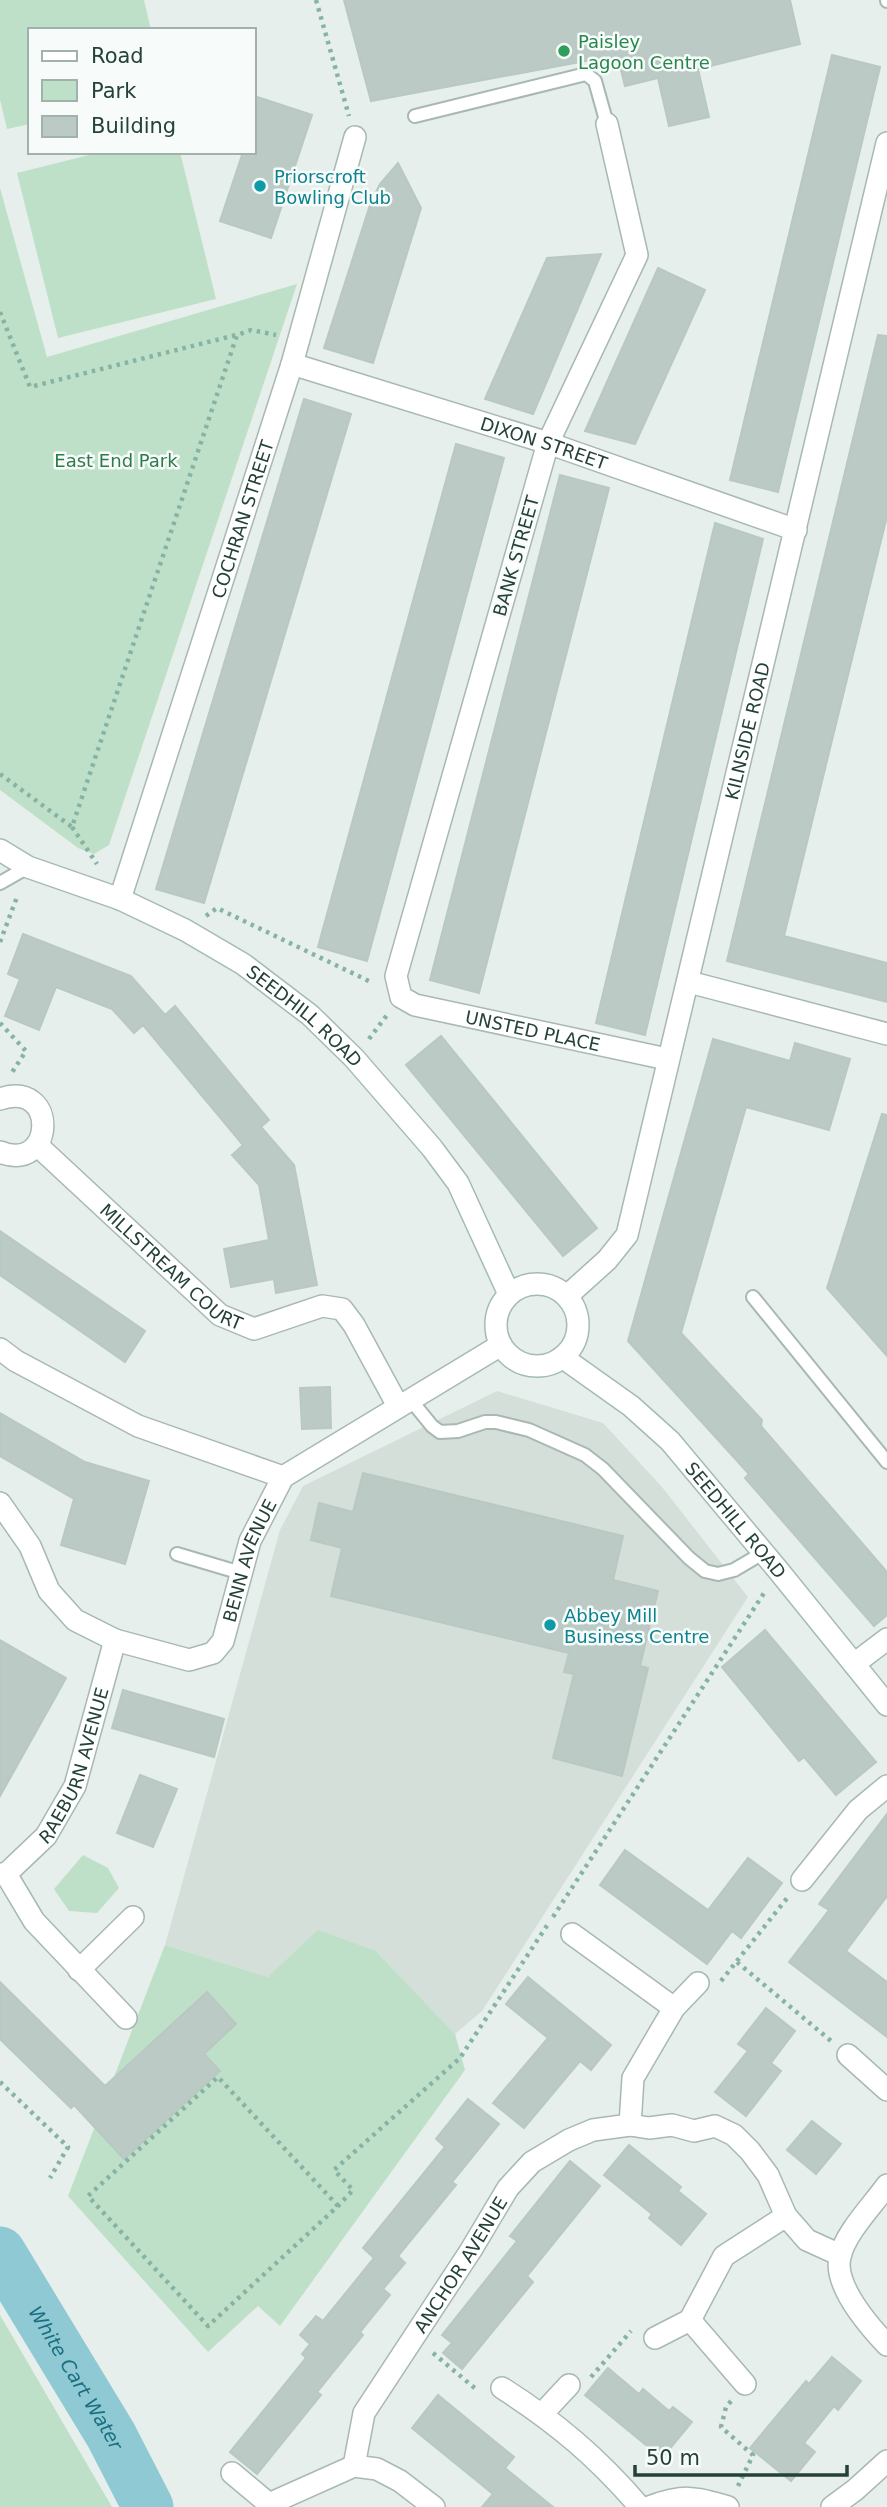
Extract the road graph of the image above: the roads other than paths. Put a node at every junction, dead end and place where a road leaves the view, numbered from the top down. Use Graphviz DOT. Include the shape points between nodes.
graph roads {
  1 [pos="415,116"];
  2 [pos="607,124"];
  3 [pos="355,137"];
  4 [pos="887,143"];
  5 [pos="292,364"];
  6 [pos="548,443"];
  7 [pos="796,530"];
  8 [pos="0,849"];
  9 [pos="28,867"];
  10 [pos="0,883"];
  11 [pos="120,899"];
  12 [pos="689,982"];
  13 [pos="401,997"];
  14 [pos="887,1034"];
  15 [pos="667,1059"];
  16 [pos="3,1091"];
  17 [pos="37,1145"];
  18 [pos="0,1152"];
  19 [pos="509,1294"];
  20 [pos="567,1296"];
  21 [pos="753,1297"];
  22 [pos="501,1345"];
  23 [pos="0,1349"];
  24 [pos="562,1357"];
  25 [pos="404,1402"];
  26 [pos="887,1462"];
  27 [pos="283,1477"];
  28 [pos="0,1503"];
  29 [pos="763,1553"];
  30 [pos="177,1554"];
  31 [pos="241,1573"];
  32 [pos="887,1639"];
  33 [pos="115,1640"];
  34 [pos="855,1664"];
  35 [pos="887,1705"];
  36 [pos="887,1786"];
  37 [pos="3,1874"];
  38 [pos="802,1880"];
  39 [pos="133,1917"];
  40 [pos="572,1934"];
  41 [pos="79,1970"];
  42 [pos="698,1983"];
  43 [pos="674,2008"];
  44 [pos="126,2018"];
  45 [pos="848,2055"];
  46 [pos="887,2090"];
  47 [pos="630,2125"];
  48 [pos="887,2185"];
  49 [pos="786,2216"];
  50 [pos="840,2255"];
  51 [pos="690,2320"];
  52 [pos="655,2338"];
  53 [pos="887,2345"];
  54 [pos="745,2384"];
  55 [pos="569,2385"];
  56 [pos="502,2388"];
  57 [pos="542,2414"];
  58 [pos="887,2461"];
  59 [pos="354,2466"];
  60 [pos="232,2473"];
  61 [pos="269,2505"];
  62 [pos="434,2507"];
  63 [pos="640,2507"];
  64 [pos="649,2507"];
  65 [pos="728,2507"];
  66 [pos="832,2507"];
  1 -- 2 [label="lane" via="586,74 595,81"];
  2 -- 6 [label="street, BANK STREET" via="637,255"];
  3 -- 5 [label="street, COCHRAN STREET"];
  4 -- 7 [label="street, KILNSIDE ROAD"];
  5 -- 6 [label="street, DIXON STREET"];
  5 -- 11 [label="street, COCHRAN STREET"];
  6 -- 7 [label="street, DIXON STREET"];
  6 -- 13 [label="street, BANK STREET" via="396,976"];
  7 -- 12 [label="street, KILNSIDE ROAD"];
  8 -- 9 [label="street, SEEDHILL ROAD"];
  9 -- 10 [label="lane"];
  9 -- 11 [label="street, SEEDHILL ROAD"];
  11 -- 19 [label="street, SEEDHILL ROAD" via="243,964 310,1015 354,1058 458,1183"];
  12 -- 14 [label="street"];
  12 -- 15 [label="street, KILNSIDE ROAD"];
  13 -- 15 [label="street, UNSTED PLACE" via="415,1004"];
  15 -- 20 [label="street, KILNSIDE ROAD" via="627,1236"];
  16 -- 17 [label="street" via="26,1098 39,1110 44,1128"];
  17 -- 18 [label="street" via="21,1155"];
  17 -- 25 [label="street, MILLSTREAM COURT" via="220,1315 254,1329 322,1306 342,1309"];
  19 -- 20 [label="street" via="521,1286 540,1284"];
  19 -- 22 [label="street" via="497,1315"];
  20 -- 24 [label="street" via="577,1331"];
  21 -- 26 [label="lane"];
  22 -- 24 [label="street" via="526,1364 550,1363"];
  22 -- 25 [label="street, BENN AVENUE"];
  23 -- 27 [label="street" via="138,1426"];
  24 -- 29 [label="street, SEEDHILL ROAD" via="631,1406 670,1441"];
  25 -- 27 [label="street, BENN AVENUE"];
  25 -- 29 [label="lane" via="440,1432 496,1422 529,1430 585,1455 705,1571 734,1570"];
  27 -- 31 [label="street, BENN AVENUE" via="250,1541"];
  28 -- 33 [label="street, BENN AVENUE" via="30,1546 49,1591 75,1620"];
  29 -- 34 [label="street, SEEDHILL ROAD"];
  30 -- 31 [label="lane"];
  31 -- 33 [label="street, BENN AVENUE" via="223,1641 213,1653 189,1660"];
  32 -- 34 [label="street"];
  33 -- 37 [label="street, RAEBURN AVENUE" via="75,1786 46,1836"];
  34 -- 35 [label="street, SEEDHILL ROAD"];
  36 -- 38 [label="street" via="858,1810"];
  37 -- 41 [label="street, RAEBURN AVENUE" via="34,1921"];
  39 -- 41 [label="street"];
  40 -- 43 [label="street"];
  41 -- 44 [label="street, RAEBURN AVENUE"];
  42 -- 43 [label="street"];
  43 -- 47 [label="street" via="633,2078"];
  45 -- 46 [label="street"];
  47 -- 49 [label="street, ANCHOR AVENUE" via="672,2125 694,2131 715,2126 734,2135 768,2175"];
  47 -- 59 [label="street, ANCHOR AVENUE" via="593,2130 569,2140 532,2162 508,2188 364,2413"];
  48 -- 50 [label="street"];
  49 -- 50 [label="street, ANCHOR AVENUE" via="807,2239"];
  49 -- 51 [label="street" via="724,2256"];
  50 -- 53 [label="street" via="845,2288 867,2324"];
  51 -- 52 [label="street"];
  51 -- 54 [label="street"];
  55 -- 57 [label="street"];
  56 -- 57 [label="street"];
  57 -- 63 [label="street" via="607,2468"];
  58 -- 66 [label="street"];
  59 -- 61 [label="street"];
  59 -- 62 [label="street" via="377,2469"];
  60 -- 61 [label="street"];
  64 -- 65 [label="street" via="674,2498 701,2498"];
}
